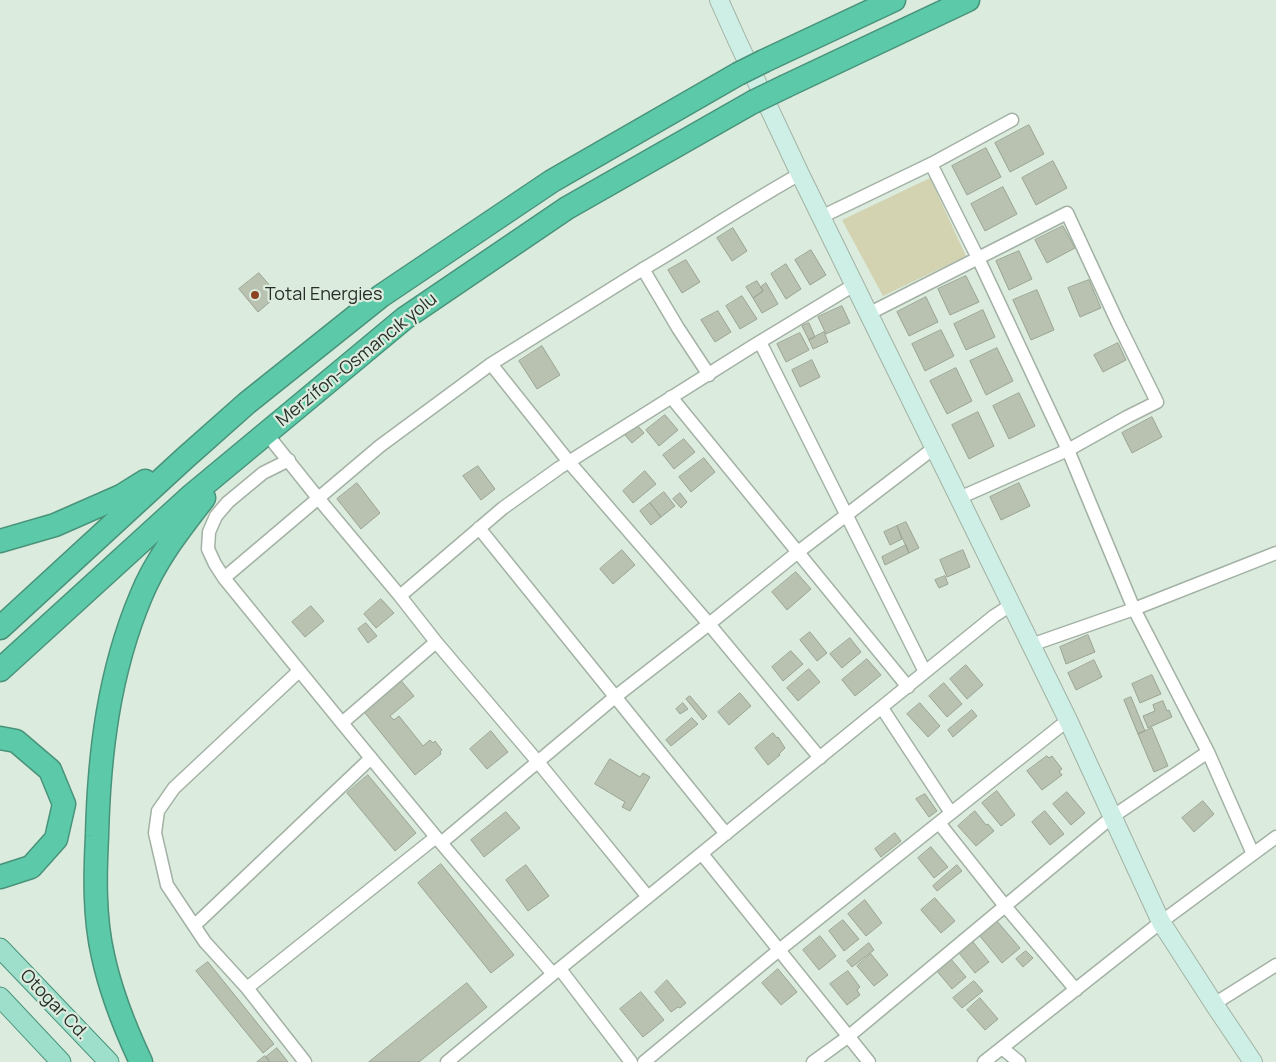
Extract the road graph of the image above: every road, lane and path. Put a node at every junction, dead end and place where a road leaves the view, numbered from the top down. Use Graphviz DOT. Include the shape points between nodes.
graph roads {
  1 [pos="719,0"];
  2 [pos="894,0"];
  3 [pos="968,0"];
  4 [pos="1012,120"];
  5 [pos="931,164"];
  6 [pos="800,174"];
  7 [pos="821,217"];
  8 [pos="978,258"];
  9 [pos="643,269"];
  10 [pos="854,285"];
  11 [pos="868,314"];
  12 [pos="760,342"];
  13 [pos="491,364"];
  14 [pos="709,375"];
  15 [pos="672,397"];
  16 [pos="266,433"];
  17 [pos="934,448"];
  18 [pos="1068,450"];
  19 [pos="238,456"];
  20 [pos="185,458"];
  21 [pos="289,460"];
  22 [pos="569,462"];
  23 [pos="318,498"];
  24 [pos="959,498"];
  25 [pos="846,514"];
  26 [pos="479,528"];
  27 [pos="0,540"];
  28 [pos="798,552"];
  29 [pos="1276,553"];
  30 [pos="224,578"];
  31 [pos="400,596"];
  32 [pos="1012,604"];
  33 [pos="1134,609"];
  34 [pos="709,624"];
  35 [pos="0,628"];
  36 [pos="436,642"];
  37 [pos="1031,645"];
  38 [pos="0,670"];
  39 [pos="300,670"];
  40 [pos="926,672"];
  41 [pos="908,687"];
  42 [pos="615,697"];
  43 [pos="882,708"];
  44 [pos="1068,720"];
  45 [pos="342,723"];
  46 [pos="0,738"];
  47 [pos="1208,752"];
  48 [pos="371,758"];
  49 [pos="820,758"];
  50 [pos="538,762"];
  51 [pos="952,813"];
  52 [pos="1112,817"];
  53 [pos="939,823"];
  54 [pos="726,834"];
  55 [pos="1276,837"];
  56 [pos="438,840"];
  57 [pos="702,854"];
  58 [pos="1253,854"];
  59 [pos="0,877"];
  60 [pos="648,897"];
  61 [pos="1005,906"];
  62 [pos="1161,922"];
  63 [pos="195,925"];
  64 [pos="0,948"];
  65 [pos="779,950"];
  66 [pos="1276,965"];
  67 [pos="557,971"];
  68 [pos="247,988"];
  69 [pos="1076,990"];
  70 [pos="0,997"];
  71 [pos="1214,1004"];
  72 [pos="849,1036"];
  73 [pos="1002,1048"];
  74 [pos="61,1062"];
  75 [pos="108,1062"];
  76 [pos="141,1062"];
  77 [pos="305,1062"];
  78 [pos="447,1062"];
  79 [pos="631,1062"];
  80 [pos="644,1062"];
  81 [pos="813,1062"];
  82 [pos="869,1062"];
  83 [pos="984,1062"];
  84 [pos="1019,1062"];
  85 [pos="1253,1062"];
  1 -- 6 [label="street"];
  2 -- 20 [label="highway, Merzifon-Osmancık yolu, bridge" via="738,74 552,181 381,296 259,393"];
  3 -- 16 [label="highway, Merzifon-Osmancık yolu, bridge" via="753,102 567,208 405,318"];
  4 -- 5 [label="street"];
  5 -- 7 [label="street"];
  5 -- 8 [label="street"];
  6 -- 7 [label="street"];
  6 -- 9 [label="street"];
  7 -- 10 [label="street"];
  8 -- 11 [label="street"];
  8 -- 18 [label="street"];
  8 -- 18 [label="street" via="1067,213 1158,402"];
  9 -- 13 [label="street"];
  9 -- 14 [label="street"];
  10 -- 11 [label="street"];
  10 -- 12 [label="street"];
  11 -- 17 [label="street"];
  12 -- 14 [label="street"];
  12 -- 25 [label="street"];
  13 -- 22 [label="street"];
  13 -- 23 [label="street" via="380,446"];
  14 -- 15 [label="street"];
  15 -- 22 [label="street"];
  15 -- 28 [label="street"];
  16 -- 19 [label="highway, Merzifon-Osmancık yolu"];
  16 -- 21 [label="street"];
  17 -- 24 [label="street"];
  17 -- 25 [label="street"];
  18 -- 24 [label="street"];
  18 -- 33 [label="street"];
  19 -- 38 [label="highway, Merzifon-Osmancık yolu"];
  19 -- 76 [label="highway" via="179,530 141,595 120,655 104,731 95,874 97,920 112,994"];
  20 -- 27 [label="highway" via="121,496 88,511 55,525"];
  20 -- 35 [label="highway, Merzifon-Osmancık yolu"];
  21 -- 23 [label="street"];
  21 -- 30 [label="street" via="263,473 216,516 209,532 208,549"];
  22 -- 26 [label="street"];
  22 -- 34 [label="street"];
  23 -- 30 [label="street"];
  23 -- 31 [label="street"];
  24 -- 32 [label="street"];
  25 -- 28 [label="street"];
  25 -- 40 [label="street"];
  26 -- 31 [label="street"];
  26 -- 42 [label="street"];
  28 -- 34 [label="street"];
  28 -- 41 [label="street"];
  29 -- 33 [label="street"];
  30 -- 39 [label="street"];
  31 -- 36 [label="street"];
  32 -- 37 [label="street"];
  32 -- 40 [label="street"];
  33 -- 37 [label="street"];
  33 -- 47 [label="street"];
  34 -- 42 [label="street"];
  34 -- 49 [label="street"];
  36 -- 45 [label="street"];
  36 -- 50 [label="street"];
  37 -- 44 [label="street"];
  39 -- 45 [label="street"];
  39 -- 63 [label="street" via="174,788 158,811 155,833 167,885"];
  40 -- 41 [label="street"];
  41 -- 43 [label="street"];
  42 -- 50 [label="street"];
  42 -- 54 [label="street"];
  43 -- 49 [label="street"];
  43 -- 51 [label="street"];
  44 -- 51 [label="street"];
  44 -- 52 [label="street"];
  45 -- 48 [label="street"];
  46 -- 59 [label="highway" via="16,741 50,770 64,804 56,839 31,867"];
  47 -- 52 [label="street"];
  47 -- 58 [label="street"];
  48 -- 56 [label="street"];
  48 -- 63 [label="street"];
  49 -- 54 [label="street"];
  50 -- 56 [label="street"];
  50 -- 60 [label="street"];
  51 -- 53 [label="street"];
  52 -- 61 [label="street"];
  52 -- 62 [label="street"];
  53 -- 61 [label="street"];
  53 -- 65 [label="street"];
  54 -- 57 [label="street"];
  55 -- 58 [label="street"];
  56 -- 67 [label="street"];
  56 -- 68 [label="street"];
  57 -- 60 [label="street"];
  57 -- 65 [label="street"];
  58 -- 62 [label="street"];
  60 -- 67 [label="street"];
  61 -- 69 [label="street"];
  61 -- 72 [label="street"];
  62 -- 69 [label="street"];
  62 -- 71 [label="street"];
  63 -- 68 [label="street" via="205,942"];
  64 -- 75 [label="main road, Otogar Cd."];
  65 -- 72 [label="street"];
  65 -- 80 [label="street"];
  66 -- 71 [label="street"];
  67 -- 78 [label="street"];
  67 -- 79 [label="street"];
  68 -- 77 [label="street"];
  69 -- 73 [label="street"];
  70 -- 74 [label="main road, Otogar Cd."];
  71 -- 85 [label="street"];
  72 -- 81 [label="street"];
  72 -- 82 [label="street"];
  73 -- 83 [label="street"];
  73 -- 84 [label="street"];
}
